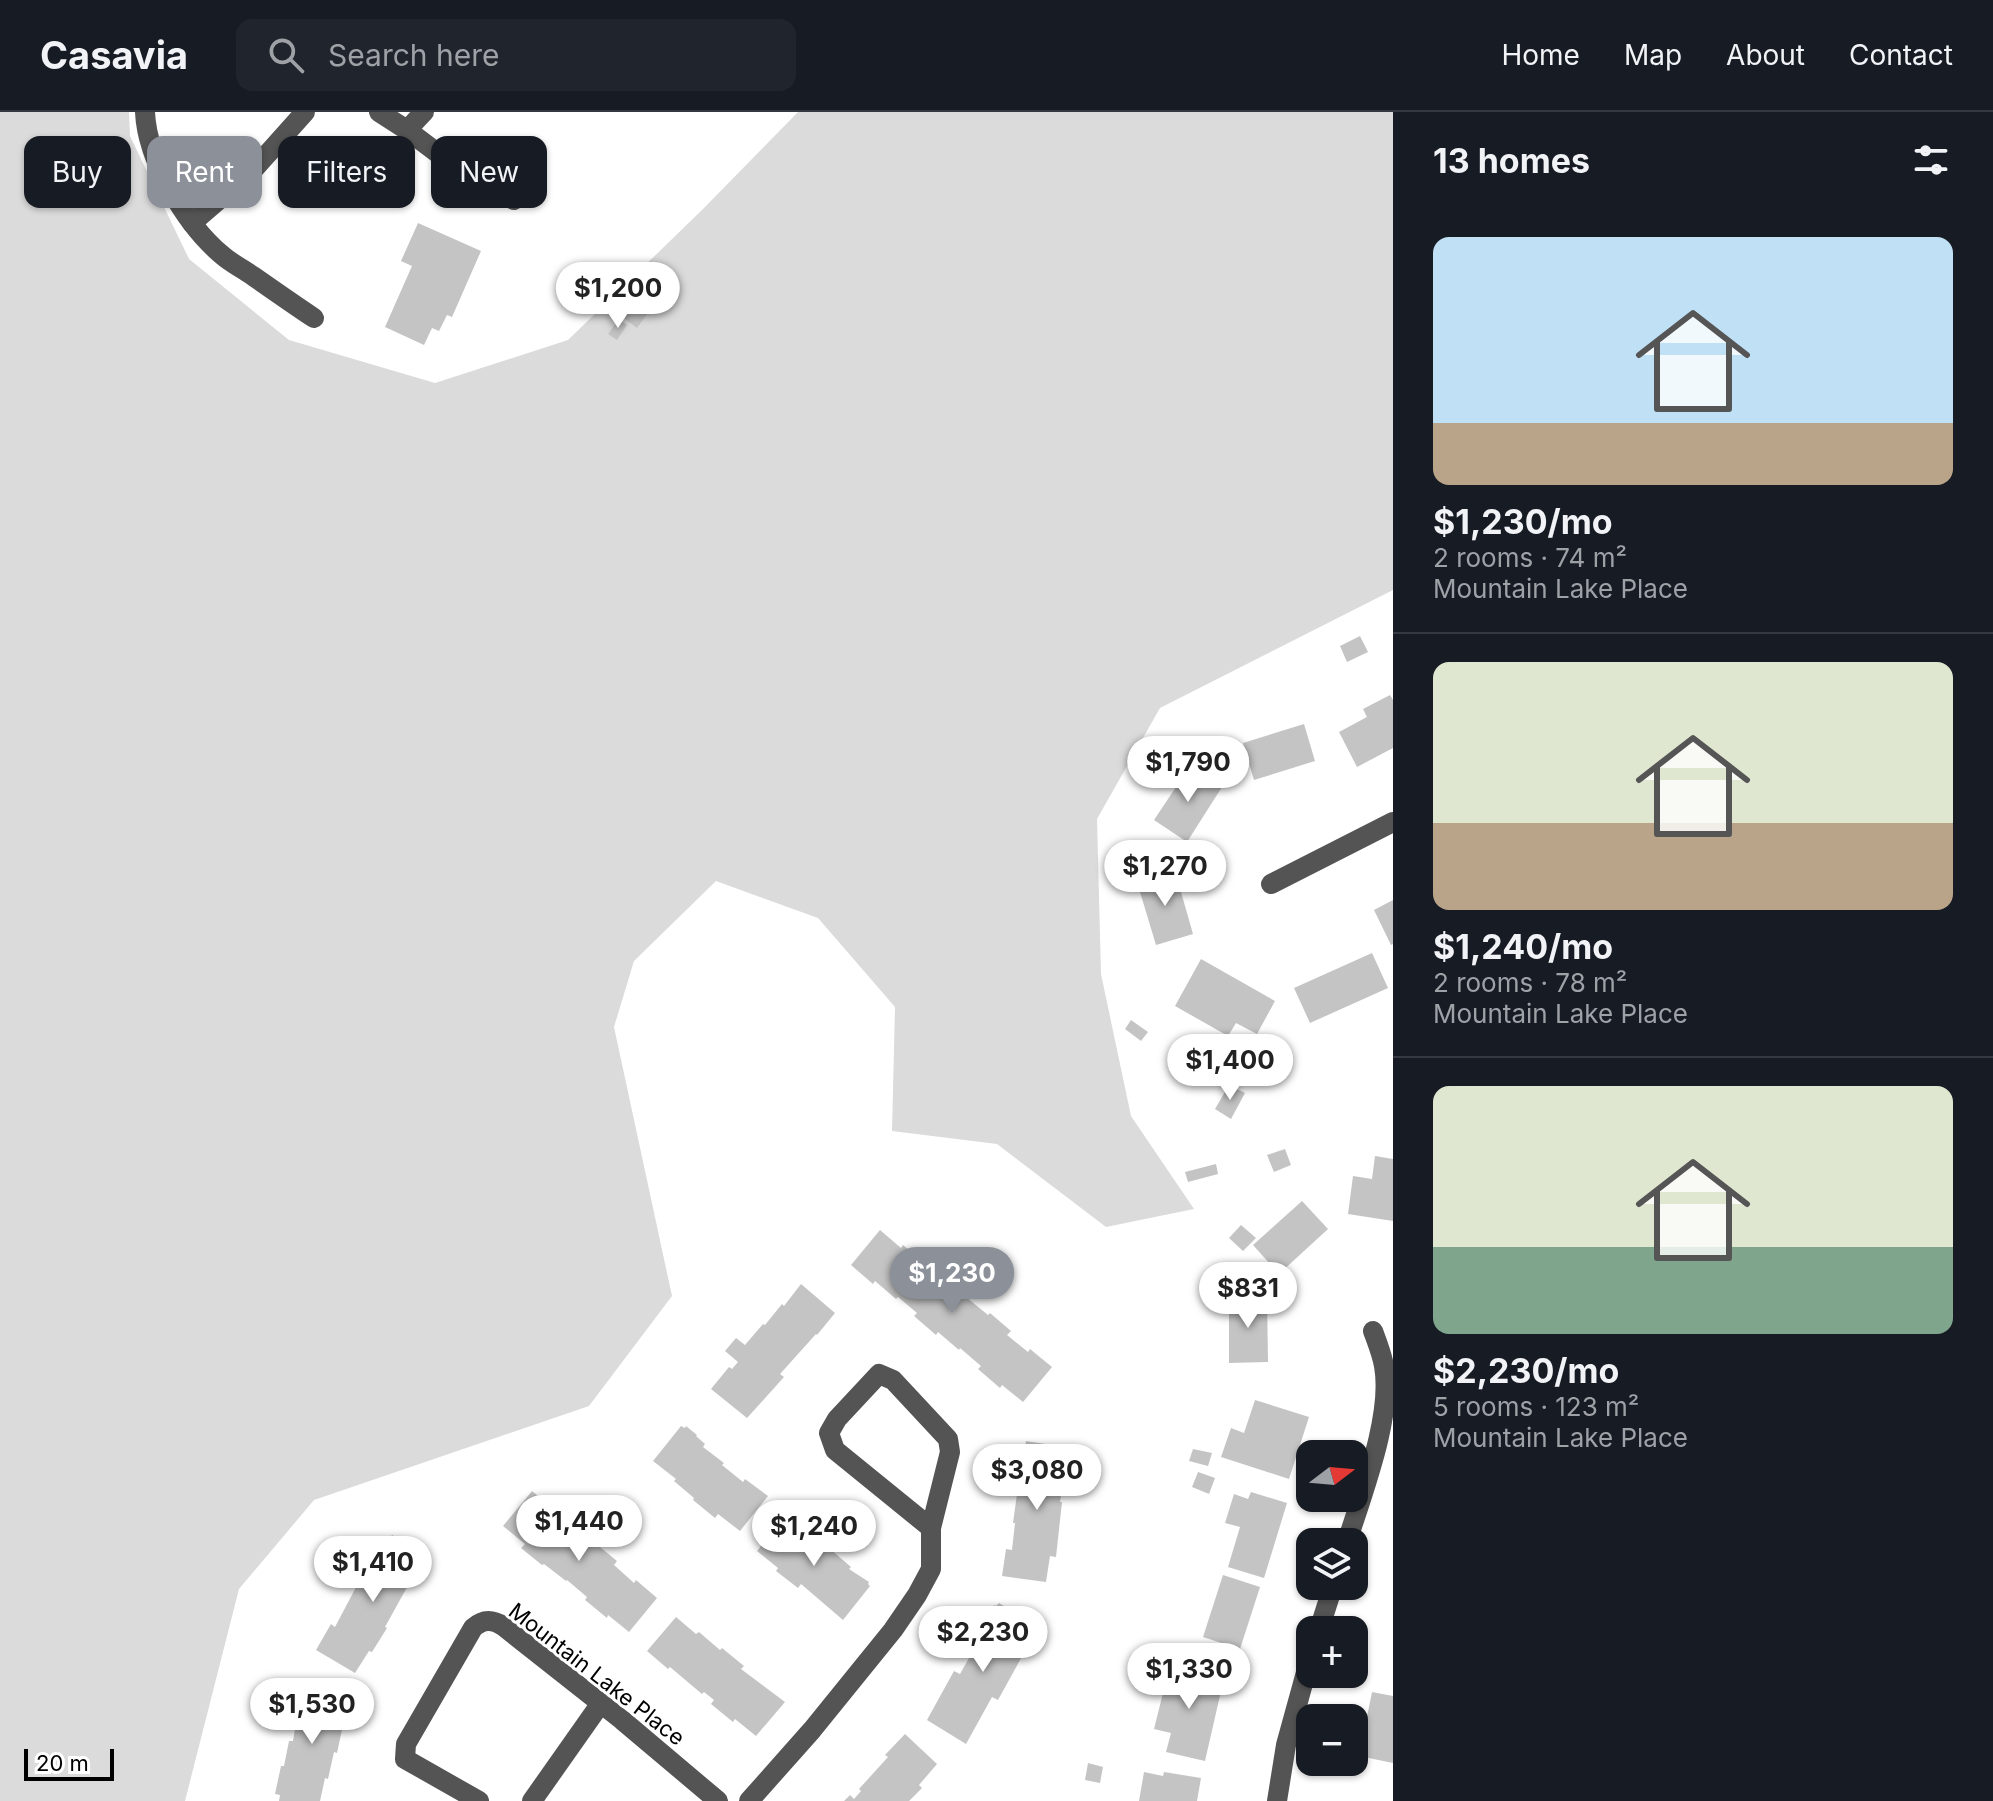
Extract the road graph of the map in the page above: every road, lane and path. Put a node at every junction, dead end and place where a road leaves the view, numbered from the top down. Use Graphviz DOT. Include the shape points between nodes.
graph roads {
  1 [pos="145,112"];
  2 [pos="305,112"];
  3 [pos="379,112"];
  4 [pos="424,112"];
  5 [pos="407,130"];
  6 [pos="431,148"];
  7 [pos="192,223"];
  8 [pos="314,318"];
  9 [pos="1393,822"];
  10 [pos="1271,884"];
  11 [pos="1373,1331"];
  12 [pos="931,1528"];
  13 [pos="1351,1528"];
  14 [pos="1302,1688"];
  15 [pos="601,1703"];
  16 [pos="479,1801"];
  17 [pos="532,1801"];
  18 [pos="718,1801"];
  19 [pos="749,1801"];
  20 [pos="1277,1801"];
  1 -- 7 [label="street" via="156,158"];
  2 -- 7 [label="street" via="253,170"];
  3 -- 5 [label="street"];
  4 -- 5 [label="street"];
  5 -- 6 [label="street"];
  7 -- 8 [label="street" via="221,254"];
  9 -- 10 [label="street"];
  11 -- 13 [label="street" via="1385,1368 1382,1431"];
  12 -- 12 [label="street" via="950,1452 948,1439 893,1380 879,1374 829,1433 835,1450"];
  12 -- 19 [label="street" via="931,1569 917,1595"];
  14 -- 20 [label="street"];
  15 -- 16 [label="street, Mountain Lake Place" via="496,1621 479,1622 406,1744 405,1759"];
  15 -- 17 [label="street"];
  15 -- 18 [label="street, Mountain Lake Place"];
}
